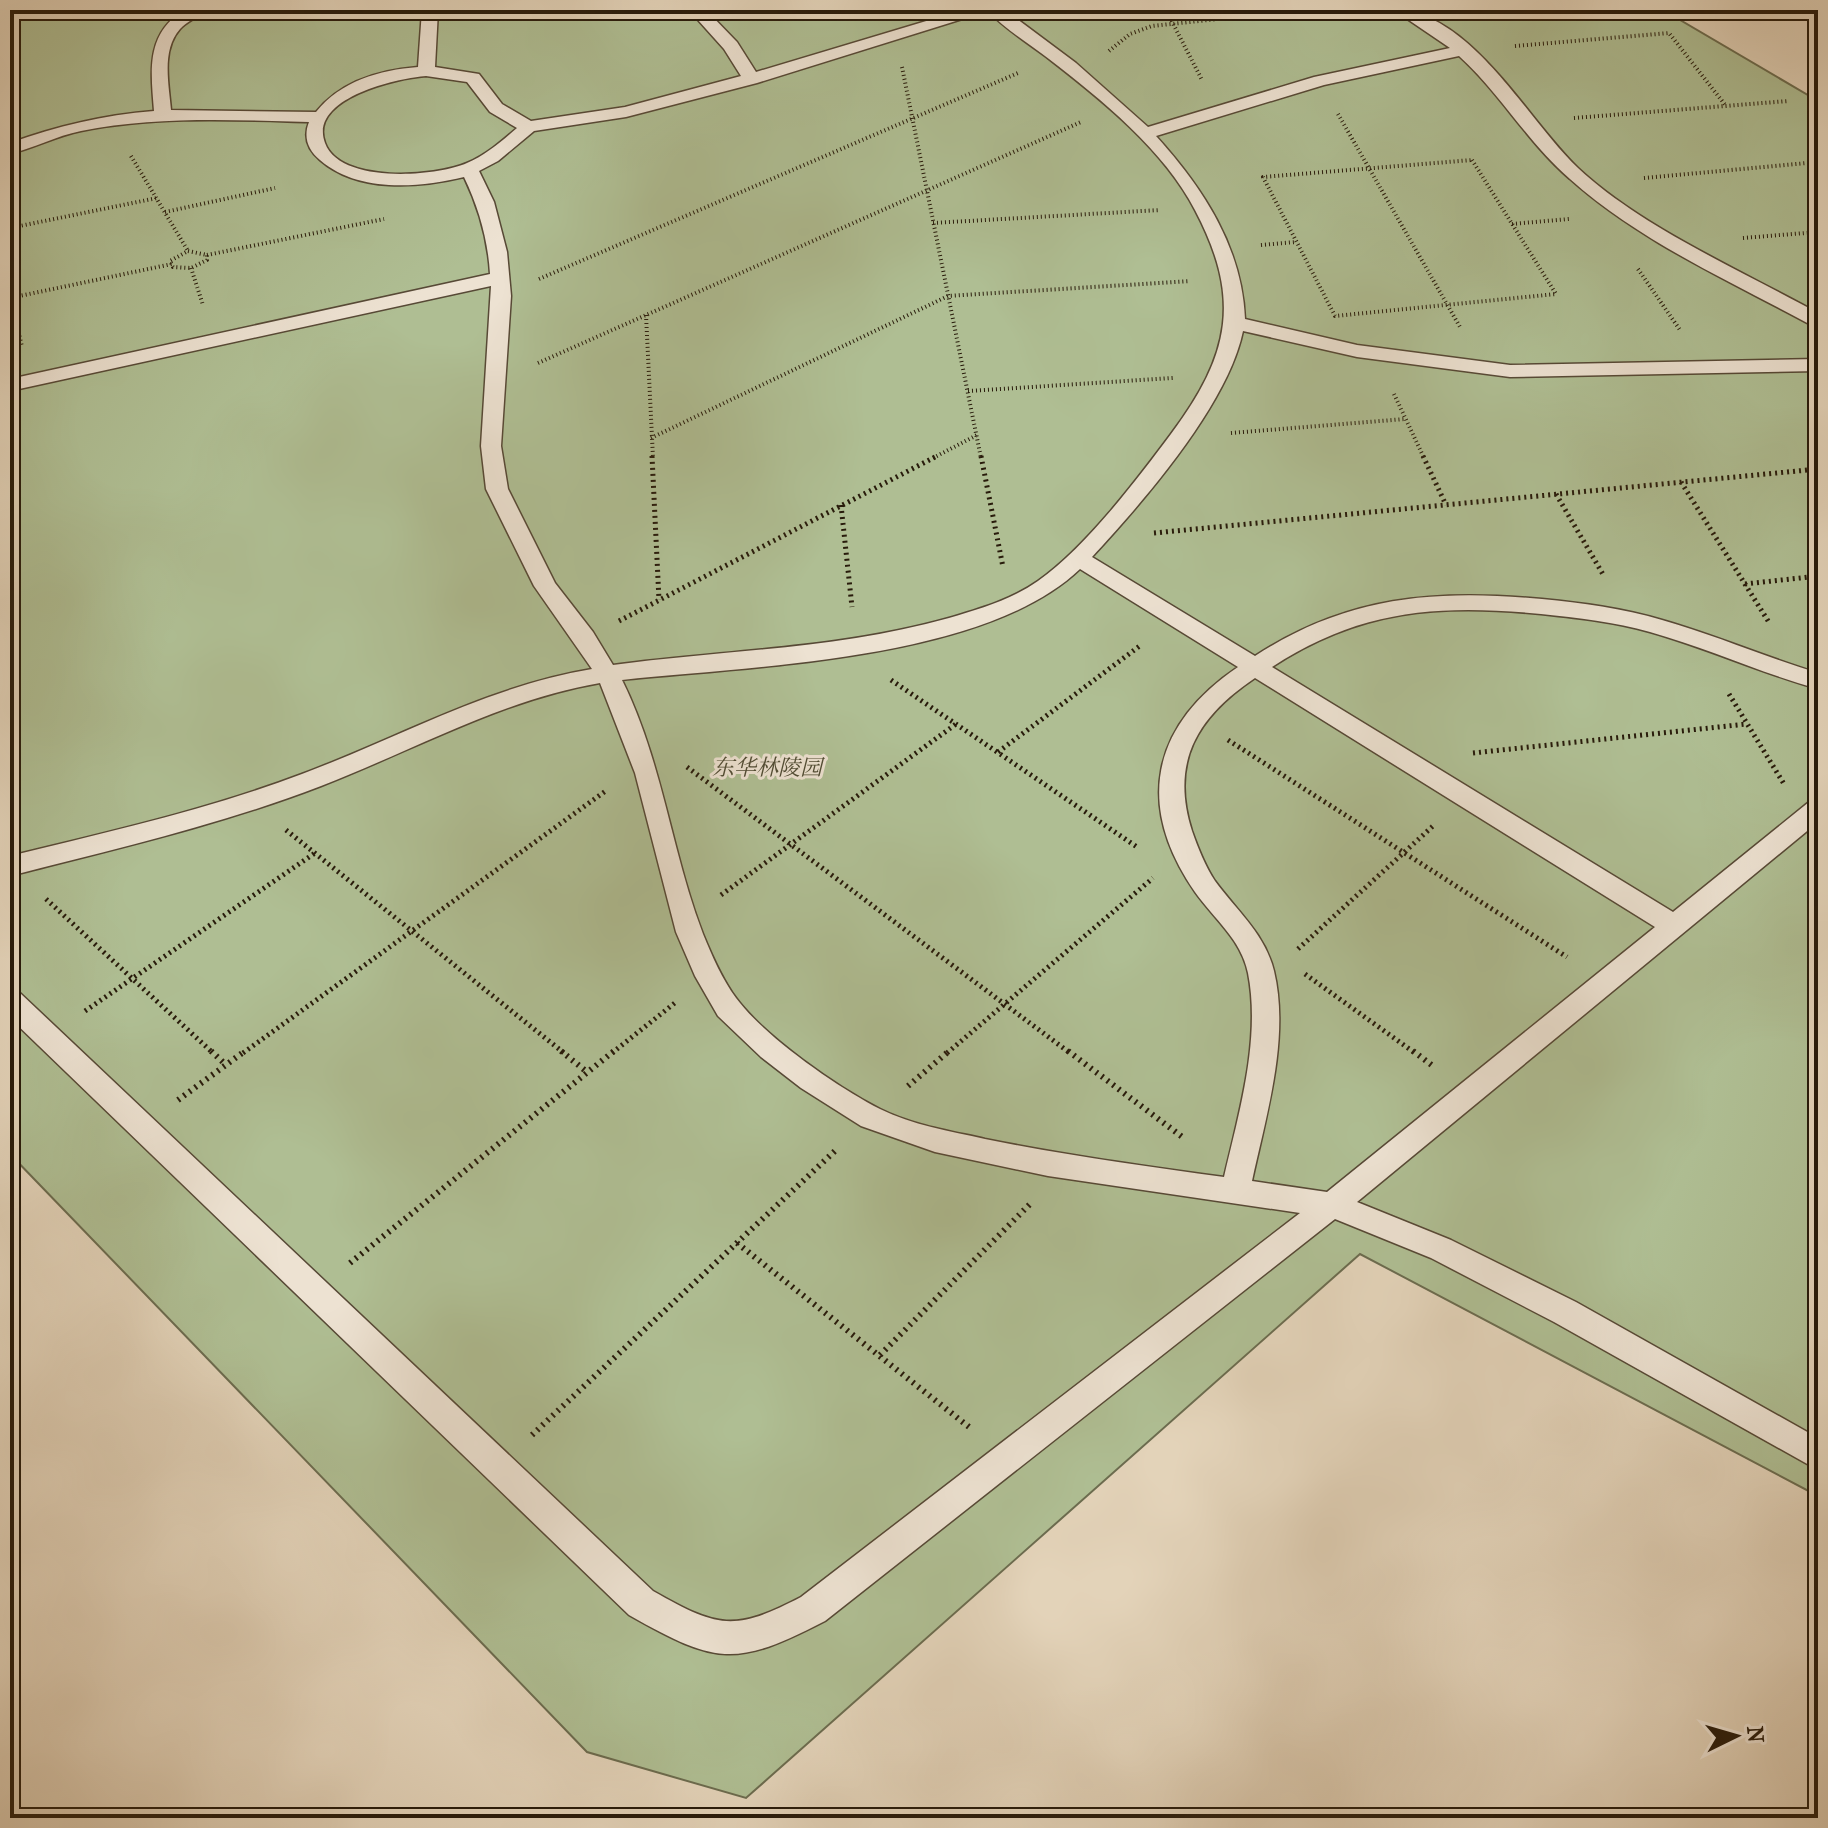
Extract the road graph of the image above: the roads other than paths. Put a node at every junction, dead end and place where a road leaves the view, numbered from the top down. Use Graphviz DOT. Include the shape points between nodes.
graph roads {
  1 [pos="197,10"];
  2 [pos="430,10"];
  3 [pos="697,10"];
  4 [pos="980,10"];
  5 [pos="995,10"];
  6 [pos="1402,10"];
  7 [pos="1463,50"];
  8 [pos="426,71"];
  9 [pos="751,79"];
  10 [pos="163,116"];
  11 [pos="320,117"];
  12 [pos="528,127"];
  13 [pos="1143,134"];
  14 [pos="10,149"];
  15 [pos="469,169"];
  16 [pos="500,287"];
  17 [pos="1818,321"];
  18 [pos="1236,323"];
  19 [pos="1818,365"];
  20 [pos="10,385"];
  21 [pos="1086,548"];
  22 [pos="1257,666"];
  23 [pos="607,673"];
  24 [pos="1811,679"];
  25 [pos="1818,808"];
  26 [pos="10,866"];
  27 [pos="1673,925"];
  28 [pos="10,1001"];
  29 [pos="1235,1191"];
  30 [pos="1332,1205"];
  31 [pos="1818,1455"];
  1 -- 10 [label="lane" via="172,27 160,44"];
  2 -- 8 [label="lane"];
  3 -- 9 [label="lane" via="731,46"];
  4 -- 9 [label="lane"];
  5 -- 13 [label="lane"];
  6 -- 7 [label="lane"];
  7 -- 13 [label="lane" via="1320,81"];
  7 -- 17 [label="lane" via="1585,184"];
  8 -- 11 [label="lane" via="373,78"];
  8 -- 12 [label="lane" via="473,78 496,108"];
  9 -- 12 [label="lane" via="626,112"];
  10 -- 11 [label="lane"];
  10 -- 14 [label="lane" via="77,127"];
  11 -- 15 [label="lane" via="313,132 316,146 344,171 415,178"];
  12 -- 15 [label="lane" via="497,155"];
  13 -- 18 [label="lane" via="1205,207 1223,249"];
  15 -- 16 [label="lane" via="485,202 498,252"];
  16 -- 20 [label="lane"];
  16 -- 23 [label="lane" via="491,446 497,489 545,586"];
  18 -- 19 [label="lane" via="1375,354 1510,371"];
  18 -- 21 [label="lane" via="1218,375 1179,437"];
  21 -- 22 [label="lane" via="1177,618"];
  21 -- 23 [label="lane" via="1030,596 962,622 886,642"];
  22 -- 24 [label="lane" via="1351,616 1427,600 1535,606 1629,619"];
  22 -- 27 [label="lane"];
  22 -- 29 [label="lane" via="1195,719 1176,750 1171,785 1177,827 1202,881 1252,947 1261,968 1265,999 1253,1108"];
  23 -- 26 [label="lane" via="530,691 249,801"];
  23 -- 29 [label="lane" via="639,751 686,920 708,976 728,1008 771,1049 871,1118 935,1140 1067,1167"];
  25 -- 27 [label="lane"];
  27 -- 30 [label="lane"];
  28 -- 30 [label="lane" via="641,1603 717,1639 761,1635 813,1609"];
  29 -- 30 [label="lane"];
  30 -- 31 [label="lane" via="1441,1249 1565,1312"];
}
